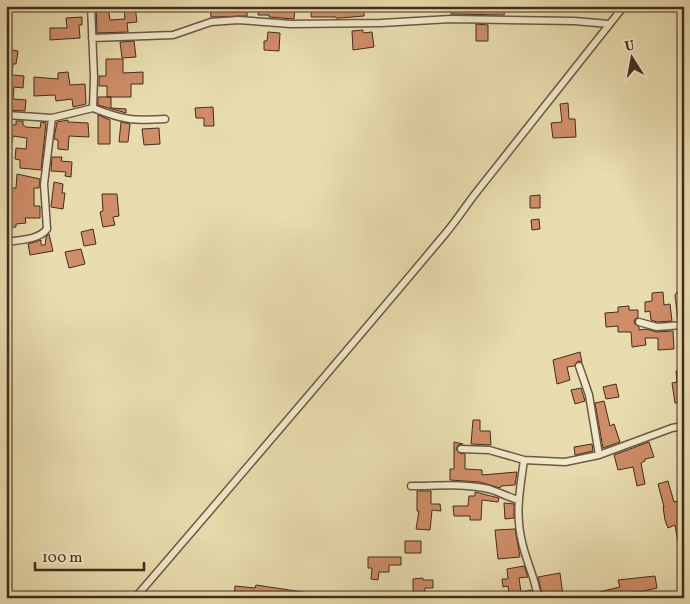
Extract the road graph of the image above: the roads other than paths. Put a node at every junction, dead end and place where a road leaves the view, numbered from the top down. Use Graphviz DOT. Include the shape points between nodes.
graph roads {
  1 [pos="91,6"];
  2 [pos="624,6"];
  3 [pos="610,24"];
  4 [pos="92,38"];
  5 [pos="93,108"];
  6 [pos="6,115"];
  7 [pos="52,118"];
  8 [pos="165,119"];
  9 [pos="6,242"];
  10 [pos="679,296"];
  11 [pos="640,322"];
  12 [pos="682,325"];
  13 [pos="684,340"];
  14 [pos="579,366"];
  15 [pos="684,426"];
  16 [pos="462,449"];
  17 [pos="599,455"];
  18 [pos="524,460"];
  19 [pos="411,486"];
  20 [pos="518,500"];
  21 [pos="135,598"];
  22 [pos="538,598"];
  1 -- 4 [label="street"];
  2 -- 3 [label="street"];
  3 -- 4 [label="street" via="451,19 291,24 238,20 211,22 173,34"];
  3 -- 21 [label="street" via="447,232"];
  4 -- 5 [label="street"];
  5 -- 7 [label="street"];
  5 -- 8 [label="street" via="131,120"];
  6 -- 7 [label="street"];
  7 -- 9 [label="street" via="43,198 45,232"];
  10 -- 12 [label="street"];
  11 -- 12 [label="street" via="657,327"];
  12 -- 13 [label="street"];
  14 -- 17 [label="street" via="589,395"];
  15 -- 17 [label="street"];
  16 -- 18 [label="street" via="489,450"];
  17 -- 18 [label="street" via="565,462"];
  18 -- 20 [label="street"];
  19 -- 20 [label="street" via="485,489"];
  20 -- 22 [label="street" via="522,542"];
}
